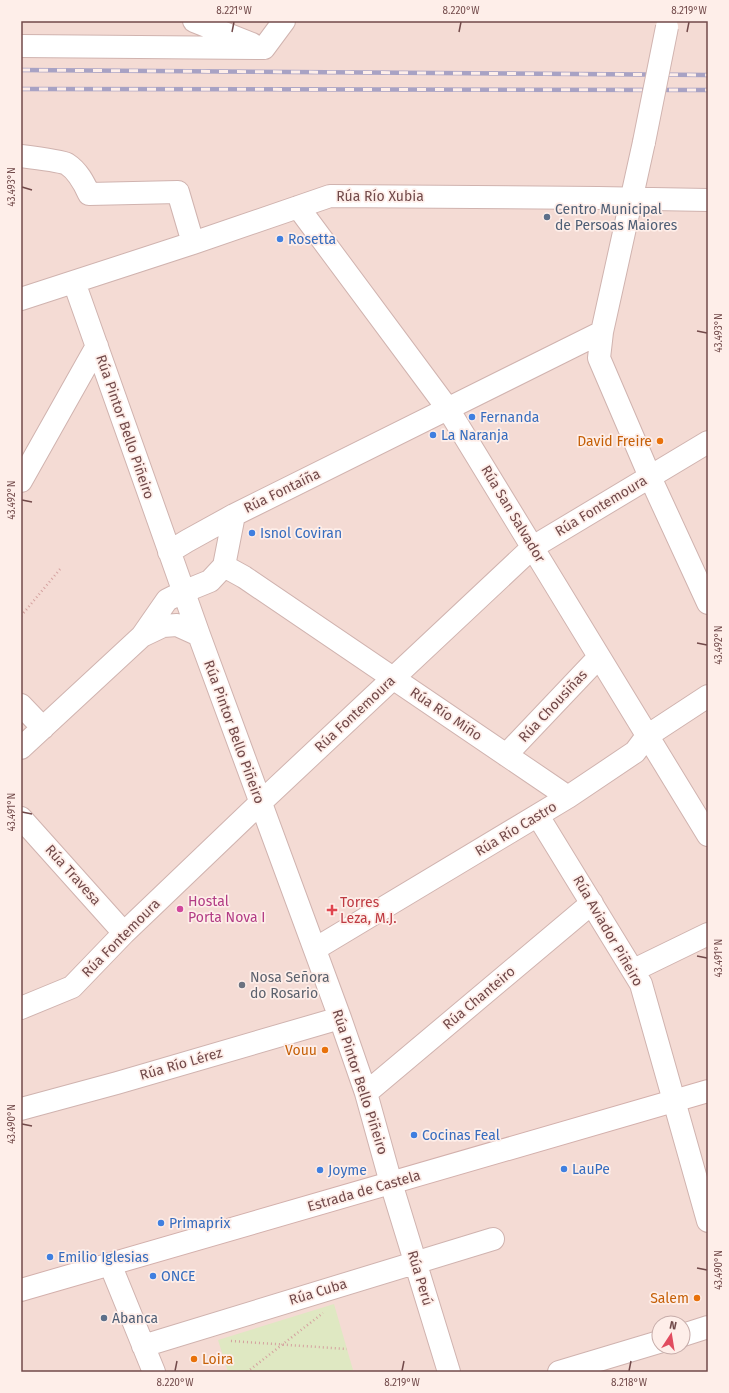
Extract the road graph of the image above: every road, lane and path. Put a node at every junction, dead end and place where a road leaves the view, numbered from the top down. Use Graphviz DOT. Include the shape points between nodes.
graph roads {
  1 [pos="194,21"];
  2 [pos="284,21"];
  3 [pos="668,24"];
  4 [pos="21,46"];
  5 [pos="264,48"];
  6 [pos="21,156"];
  7 [pos="631,199"];
  8 [pos="708,200"];
  9 [pos="298,207"];
  10 [pos="193,243"];
  11 [pos="74,282"];
  12 [pos="21,299"];
  13 [pos="602,332"];
  14 [pos="97,346"];
  15 [pos="448,409"];
  16 [pos="708,442"];
  17 [pos="650,477"];
  18 [pos="21,481"];
  19 [pos="234,515"];
  20 [pos="533,547"];
  21 [pos="169,552"];
  22 [pos="224,566"];
  23 [pos="60,568"];
  24 [pos="183,592"];
  25 [pos="708,602"];
  26 [pos="21,616"];
  27 [pos="199,635"];
  28 [pos="142,636"];
  29 [pos="599,657"];
  30 [pos="393,678"];
  31 [pos="708,696"];
  32 [pos="21,705"];
  33 [pos="43,728"];
  34 [pos="647,736"];
  35 [pos="21,748"];
  36 [pos="506,755"];
  37 [pos="568,797"];
  38 [pos="260,803"];
  39 [pos="538,816"];
  40 [pos="21,818"];
  41 [pos="708,834"];
  42 [pos="592,903"];
  43 [pos="124,933"];
  44 [pos="708,934"];
  45 [pos="315,949"];
  46 [pos="634,970"];
  47 [pos="21,1008"];
  48 [pos="340,1018"];
  49 [pos="708,1091"];
  50 [pos="366,1093"];
  51 [pos="674,1101"];
  52 [pos="21,1109"];
  53 [pos="391,1183"];
  54 [pos="708,1222"];
  55 [pos="493,1239"];
  56 [pos="415,1262"];
  57 [pos="110,1264"];
  58 [pos="21,1290"];
  59 [pos="328,1309"];
  60 [pos="708,1327"];
  61 [pos="691,1332"];
  62 [pos="225,1340"];
  63 [pos="282,1344"];
  64 [pos="651,1344"];
  65 [pos="143,1346"];
  66 [pos="347,1349"];
  67 [pos="154,1372"];
  68 [pos="247,1372"];
  69 [pos="449,1372"];
  70 [pos="559,1372"];
  1 -- 5 [label="street"];
  2 -- 5 [label="street"];
  3 -- 7 [label="street, bridge"];
  4 -- 5 [label="street"];
  6 -- 10 [label="street" via="66,164 82,178 89,194 178,192"];
  7 -- 8 [label="street, Rúa Río Xubia"];
  7 -- 9 [label="street, Rúa Río Xubia" via="330,196"];
  7 -- 13 [label="street"];
  9 -- 10 [label="street, Rúa Río Xubia"];
  9 -- 15 [label="street, Rúa San Salvador"];
  10 -- 11 [label="street, Rúa Río Xubia"];
  11 -- 12 [label="street, Rúa Río Xubia"];
  11 -- 14 [label="street, Rúa Pintor Bello Piñeiro"];
  13 -- 15 [label="street, Rúa Fontaíña"];
  13 -- 17 [label="street" via="599,358"];
  14 -- 18 [label="street"];
  14 -- 21 [label="street, Rúa Pintor Bello Piñeiro"];
  15 -- 19 [label="street, Rúa Fontaíña"];
  15 -- 20 [label="street, Rúa San Salvador"];
  16 -- 17 [label="street, Rúa Fontemoura"];
  17 -- 20 [label="street, Rúa Fontemoura"];
  17 -- 25 [label="street"];
  19 -- 21 [label="street"];
  19 -- 22 [label="street, Rúa Fontaíña"];
  20 -- 29 [label="street, Rúa San Salvador"];
  20 -- 30 [label="street, Rúa Fontemoura"];
  21 -- 24 [label="street, Rúa Pintor Bello Piñeiro"];
  22 -- 24 [label="street" via="210,581"];
  22 -- 30 [label="street, Rúa Río Miño"];
  23 -- 26 [label="path"];
  24 -- 27 [label="street, Rúa Pintor Bello Piñeiro"];
  24 -- 28 [label="street" via="167,600"];
  27 -- 28 [label="street" via="177,625 163,626"];
  27 -- 38 [label="street, Rúa Pintor Bello Piñeiro"];
  28 -- 33 [label="street"];
  29 -- 34 [label="street, Rúa San Salvador"];
  29 -- 36 [label="street, Rúa Chousiñas"];
  30 -- 36 [label="street, Rúa Río Miño"];
  30 -- 38 [label="street, Rúa Fontemoura"];
  31 -- 34 [label="street, Rúa Río Castro"];
  32 -- 33 [label="street"];
  33 -- 35 [label="street"];
  34 -- 37 [label="street, Rúa Río Castro" via="635,752"];
  34 -- 41 [label="street, Rúa San Salvador"];
  36 -- 37 [label="street, Rúa Río Miño"];
  37 -- 39 [label="street, Rúa Río Castro"];
  38 -- 43 [label="street, Rúa Fontemoura"];
  38 -- 45 [label="street, Rúa Pintor Bello Piñeiro"];
  39 -- 42 [label="street, Rúa Aviador Piñeiro"];
  39 -- 45 [label="street, Rúa Río Castro"];
  40 -- 43 [label="street, Rúa Travesa"];
  42 -- 46 [label="street, Rúa Aviador Piñeiro"];
  42 -- 50 [label="street, Rúa Chanteiro"];
  43 -- 47 [label="street, Rúa Fontemoura" via="72,987"];
  44 -- 46 [label="street"];
  45 -- 48 [label="street, Rúa Pintor Bello Piñeiro"];
  46 -- 51 [label="street, Rúa Aviador Piñeiro" via="641,984"];
  48 -- 50 [label="street, Rúa Pintor Bello Piñeiro"];
  48 -- 52 [label="street, Rúa Río Lérez"];
  49 -- 51 [label="street, Estrada de Castela"];
  50 -- 53 [label="street, Rúa Pintor Bello Piñeiro"];
  51 -- 53 [label="street, Estrada de Castela"];
  51 -- 54 [label="street, Rúa Aviador Piñeiro"];
  53 -- 56 [label="street, Rúa Perú"];
  53 -- 57 [label="street, Estrada de Castela"];
  55 -- 56 [label="street, Rúa Cuba"];
  56 -- 65 [label="street, Rúa Cuba"];
  56 -- 69 [label="street, Rúa Perú"];
  57 -- 58 [label="street, Estrada de Castela"];
  57 -- 65 [label="street"];
  59 -- 63 [label="path"];
  60 -- 61 [label="street"];
  62 -- 63 [label="path"];
  63 -- 66 [label="path"];
  63 -- 68 [label="path"];
  64 -- 70 [label="street"];
  65 -- 67 [label="street"];
}
